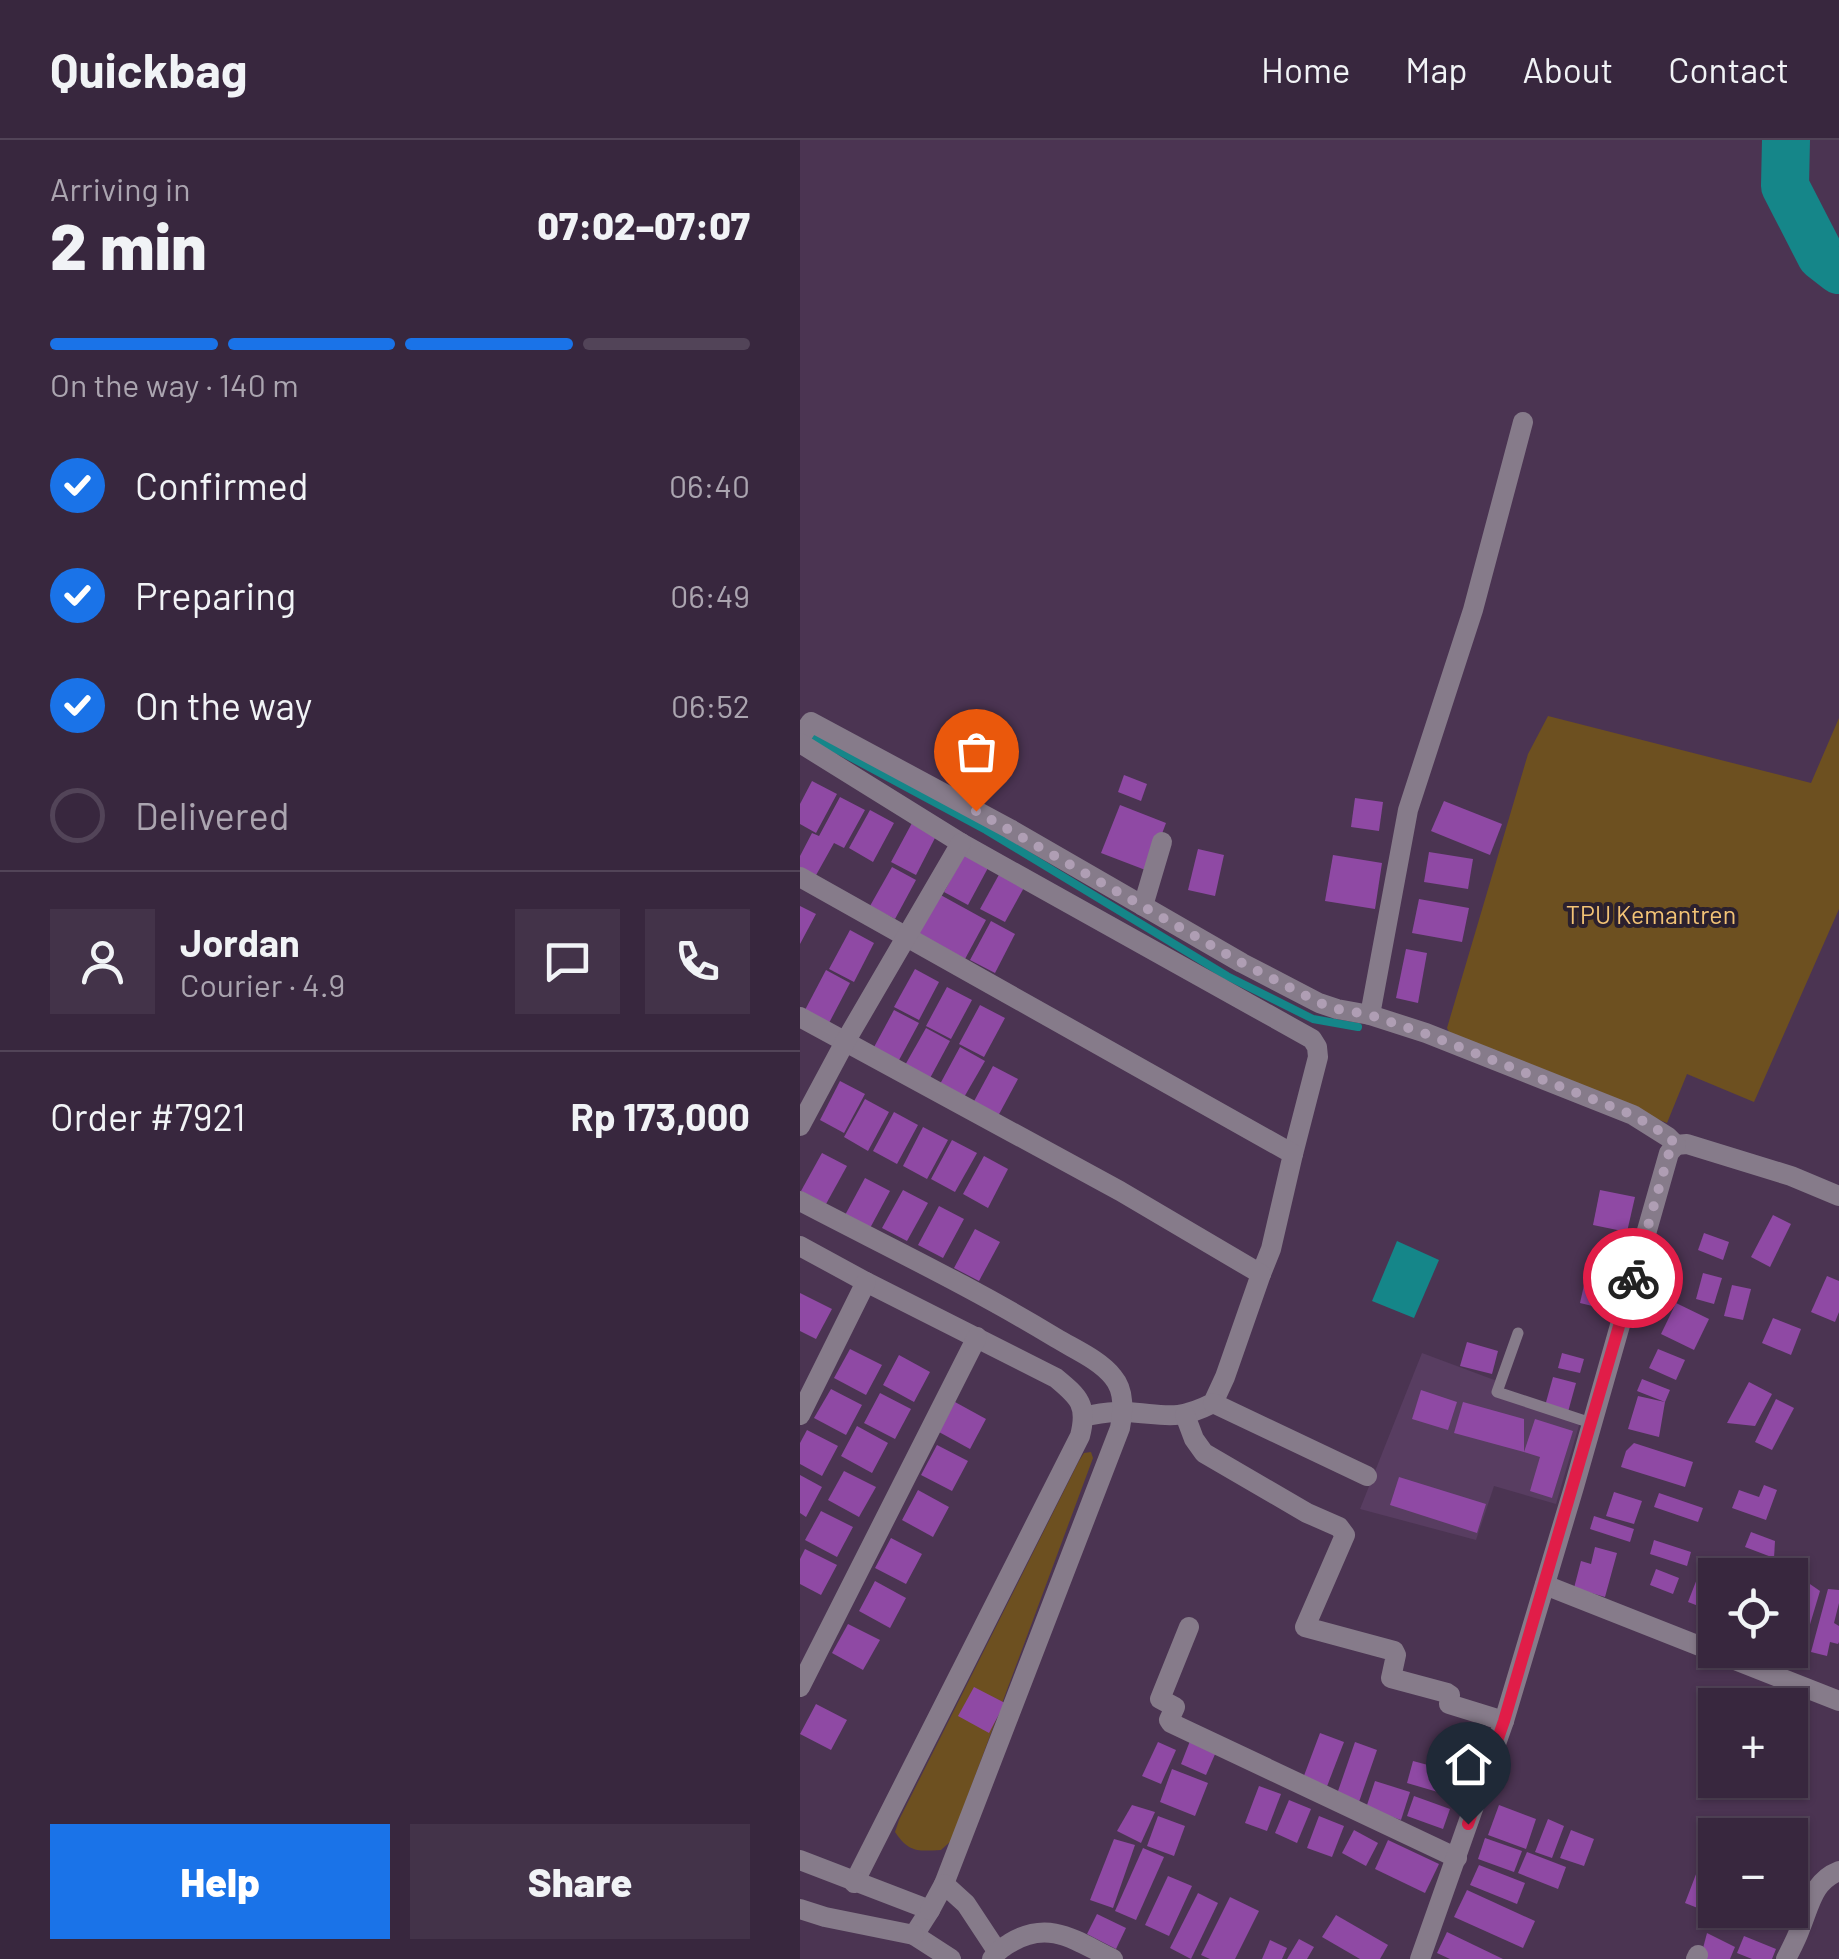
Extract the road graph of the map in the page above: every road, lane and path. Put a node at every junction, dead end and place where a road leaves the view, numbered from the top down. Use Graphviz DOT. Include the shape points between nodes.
graph roads {
  1 [pos="1523,422"];
  2 [pos="802,736"];
  3 [pos="1162,842"];
  4 [pos="961,843"];
  5 [pos="800,877"];
  6 [pos="1143,906"];
  7 [pos="907,937"];
  8 [pos="1370,1015"];
  9 [pos="800,1017"];
  10 [pos="845,1042"];
  11 [pos="800,1126"];
  12 [pos="1676,1145"];
  13 [pos="1294,1154"];
  14 [pos="1839,1196"];
  15 [pos="800,1202"];
  16 [pos="800,1246"];
  17 [pos="1261,1274"];
  18 [pos="866,1282"];
  19 [pos="1518,1333"];
  20 [pos="977,1337"];
  21 [pos="1213,1403"];
  22 [pos="1123,1412"];
  23 [pos="800,1415"];
  24 [pos="1185,1415"];
  25 [pos="1085,1416"];
  26 [pos="1592,1424"];
  27 [pos="1367,1476"];
  28 [pos="1544,1585"];
  29 [pos="1189,1627"];
  30 [pos="800,1687"];
  31 [pos="1839,1702"];
  32 [pos="1504,1721"];
  33 [pos="1456,1858"];
  34 [pos="800,1860"];
  35 [pos="1839,1871"];
  36 [pos="854,1882"];
  37 [pos="944,1884"];
  38 [pos="800,1909"];
  39 [pos="930,1910"];
  40 [pos="914,1935"];
  41 [pos="994,1955"];
  42 [pos="951,1959"];
  43 [pos="1113,1959"];
  44 [pos="1420,1959"];
  45 [pos="1786,1959"];
  1 -- 8 [label="street" via="1408,810"];
  2 -- 4 [label="street"];
  2 -- 6 [label="street" via="812,722"];
  3 -- 6 [label="street"];
  4 -- 7 [label="street"];
  4 -- 13 [label="street" via="1312,1039 1318,1057"];
  5 -- 7 [label="street"];
  6 -- 8 [label="street" via="1320,1003"];
  7 -- 10 [label="street"];
  7 -- 13 [label="street"];
  8 -- 12 [label="street" via="1633,1115"];
  9 -- 10 [label="street"];
  10 -- 11 [label="street"];
  10 -- 17 [label="street"];
  12 -- 14 [label="street"];
  12 -- 26 [label="street"];
  13 -- 17 [label="street"];
  15 -- 22 [label="street" via="1095,1362 1121,1392"];
  16 -- 18 [label="street"];
  17 -- 21 [label="street"];
  18 -- 20 [label="street"];
  18 -- 23 [label="street"];
  19 -- 26 [label="lane" via="1497,1392"];
  20 -- 25 [label="street" via="1056,1378"];
  20 -- 30 [label="street"];
  21 -- 24 [label="street"];
  21 -- 27 [label="street"];
  22 -- 24 [label="street"];
  22 -- 25 [label="street"];
  22 -- 37 [label="street"];
  24 -- 32 [label="street" via="1204,1454 1340,1527 1344,1535 1305,1627 1396,1652 1392,1678 1447,1693 1449,1704"];
  25 -- 36 [label="street"];
  26 -- 28 [label="street"];
  28 -- 31 [label="street"];
  28 -- 32 [label="street"];
  29 -- 33 [label="street" via="1160,1699 1175,1707 1171,1723"];
  32 -- 33 [label="street"];
  33 -- 44 [label="street"];
  34 -- 36 [label="street"];
  35 -- 45 [label="street" via="1814,1890"];
  36 -- 39 [label="street"];
  37 -- 39 [label="street"];
  37 -- 41 [label="street" via="966,1904"];
  38 -- 40 [label="street"];
  39 -- 40 [label="street"];
  40 -- 42 [label="street"];
  41 -- 43 [label="street" via="1026,1933 1057,1932"];
}
